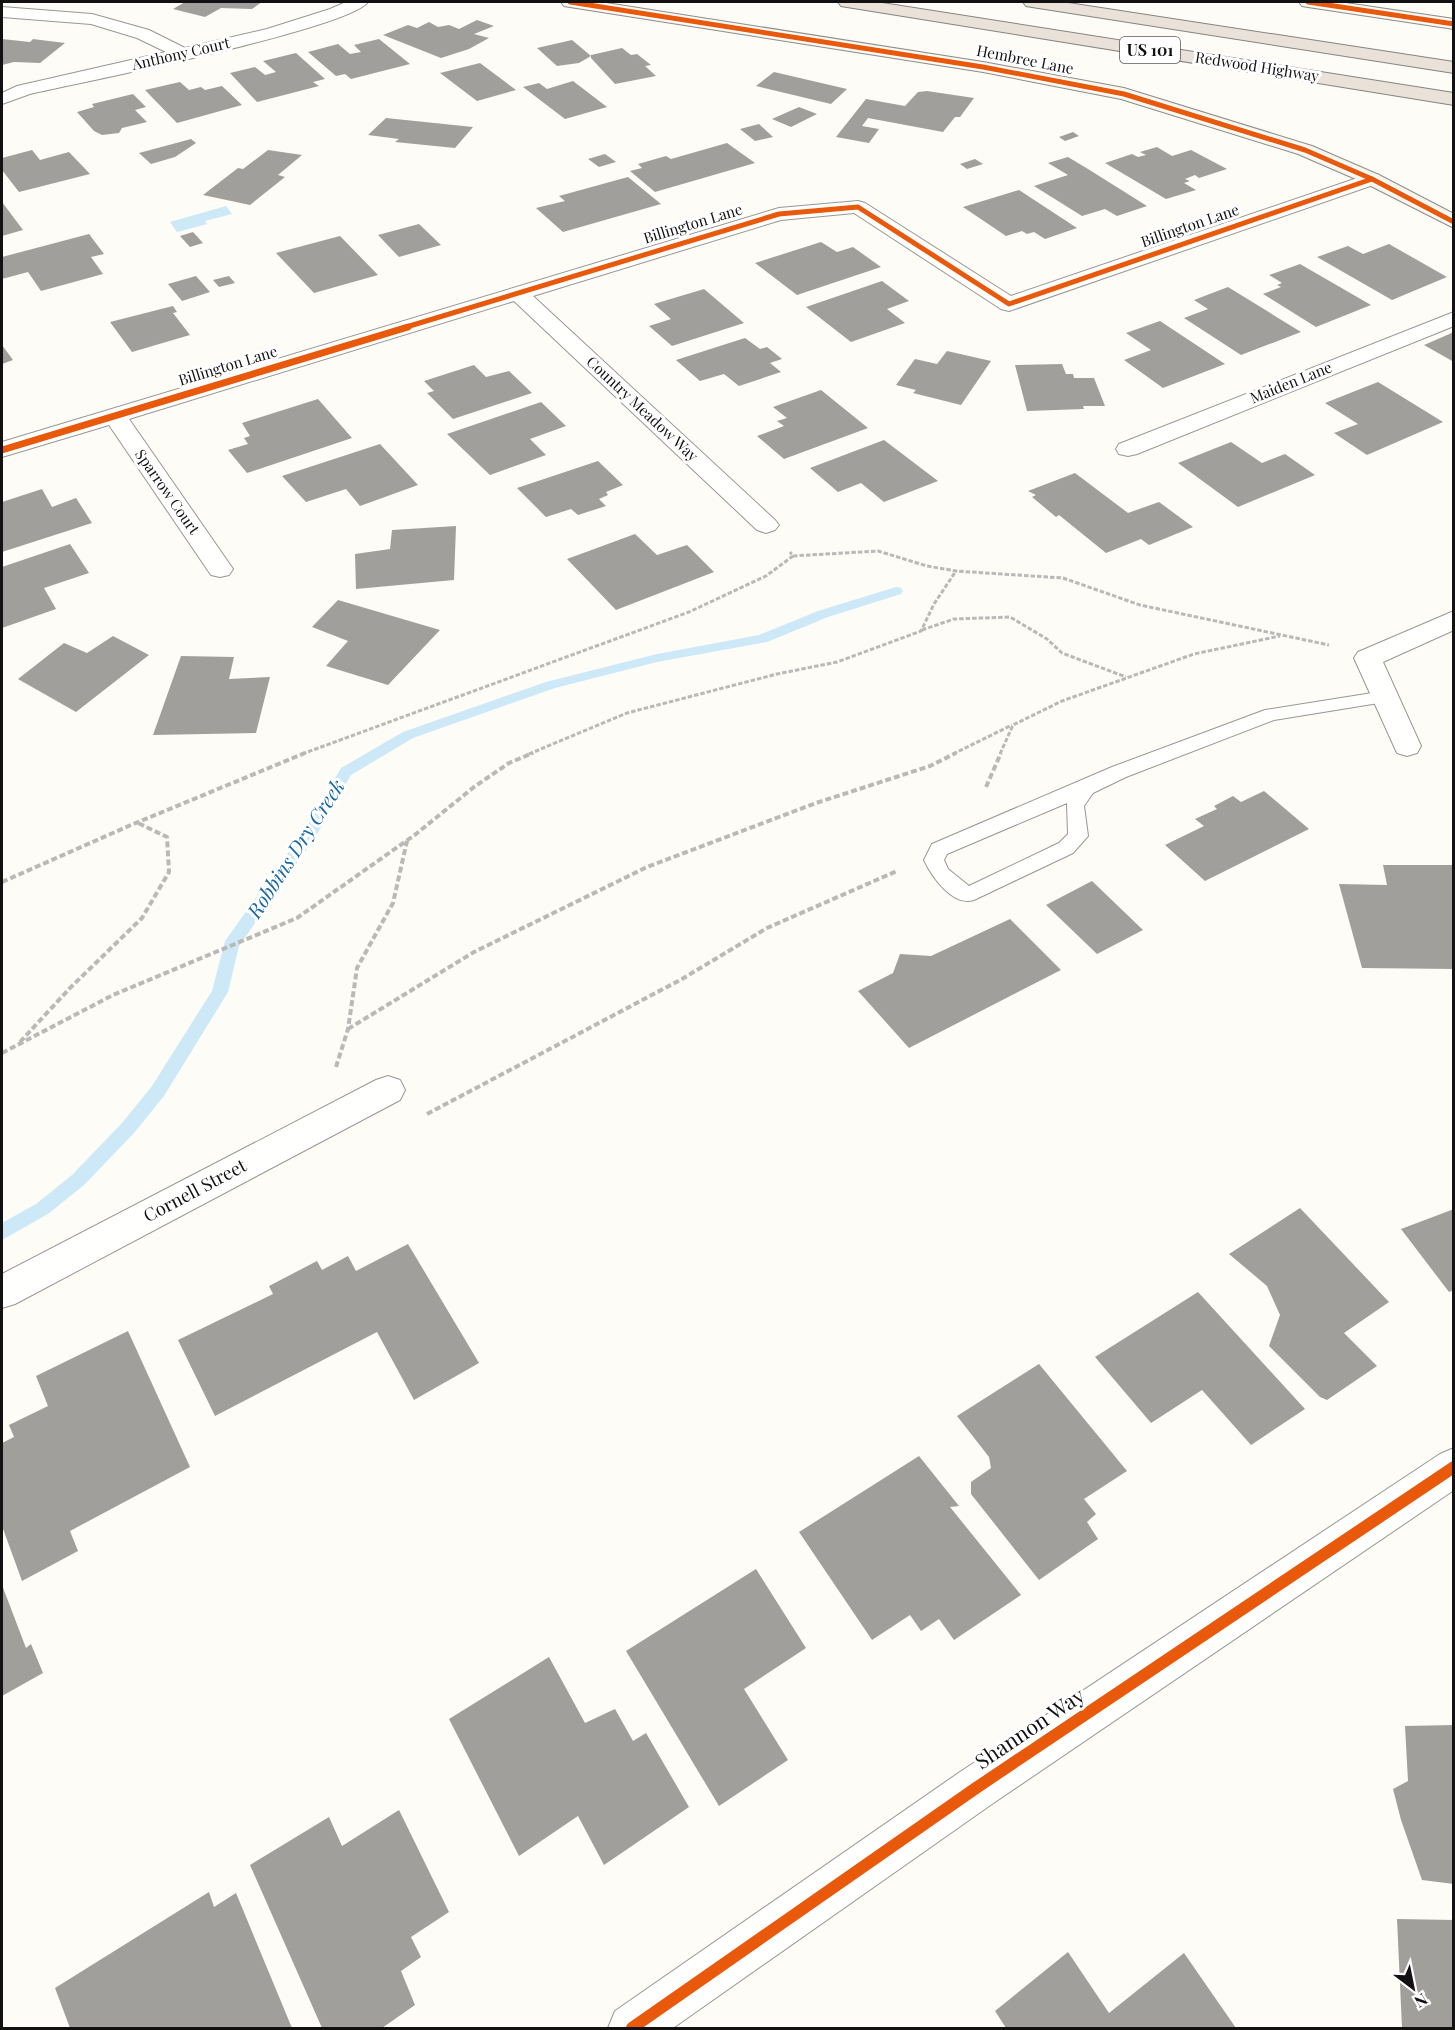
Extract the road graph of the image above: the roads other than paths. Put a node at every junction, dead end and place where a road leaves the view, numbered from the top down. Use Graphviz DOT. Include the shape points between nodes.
graph roads {
  1 [pos="359,2"];
  2 [pos="570,2"];
  3 [pos="847,2"];
  4 [pos="1032,2"];
  5 [pos="1310,2"];
  6 [pos="2,12"];
  7 [pos="1454,24"];
  8 [pos="182,53"];
  9 [pos="1454,68"];
  10 [pos="2,99"];
  11 [pos="1454,99"];
  12 [pos="1372,179"];
  13 [pos="1454,222"];
  14 [pos="518,293"];
  15 [pos="1454,318"];
  16 [pos="115,416"];
  17 [pos="1128,449"];
  18 [pos="2,450"];
  19 [pos="766,525"];
  20 [pos="220,568"];
  21 [pos="1454,619"];
  22 [pos="1385,697"];
  23 [pos="1407,746"];
  24 [pos="1086,789"];
  25 [pos="388,1090"];
  26 [pos="2,1292"];
  27 [pos="1454,1467"];
  28 [pos="632,2028"];
  1 -- 8 [label="street, Anthony Court" via="336,14 272,33"];
  2 -- 12 [label="street, Hembree Lane" via="983,67 1124,94 1305,150"];
  3 -- 11 [label="highway, Redwood Highway / US 101"];
  4 -- 9 [label="highway, Redwood Highway / US 101"];
  5 -- 7 [label="street"];
  6 -- 8 [label="street" via="92,19 143,34"];
  8 -- 10 [label="street, Anthony Court" via="24,90"];
  12 -- 13 [label="street, Hembree Lane"];
  12 -- 14 [label="street, Billington Lane" via="1009,304 858,207 779,214"];
  14 -- 16 [label="street, Billington Lane"];
  14 -- 19 [label="street, Country Meadow Way"];
  15 -- 17 [label="street, Maiden Lane"];
  16 -- 18 [label="street, Billington Lane"];
  16 -- 20 [label="street, Sparrow Court"];
  21 -- 22 [label="street" via="1368,658"];
  22 -- 23 [label="street"];
  22 -- 24 [label="lane" via="1271,714 1187,744"];
  24 -- 24 [label="lane" via="1075,806 1078,836 1066,848 967,895 940,873 934,860 939,849"];
  25 -- 26 [label="street, Cornell Street"];
  27 -- 28 [label="street, Shannon Way" via="976,1788"];
}
